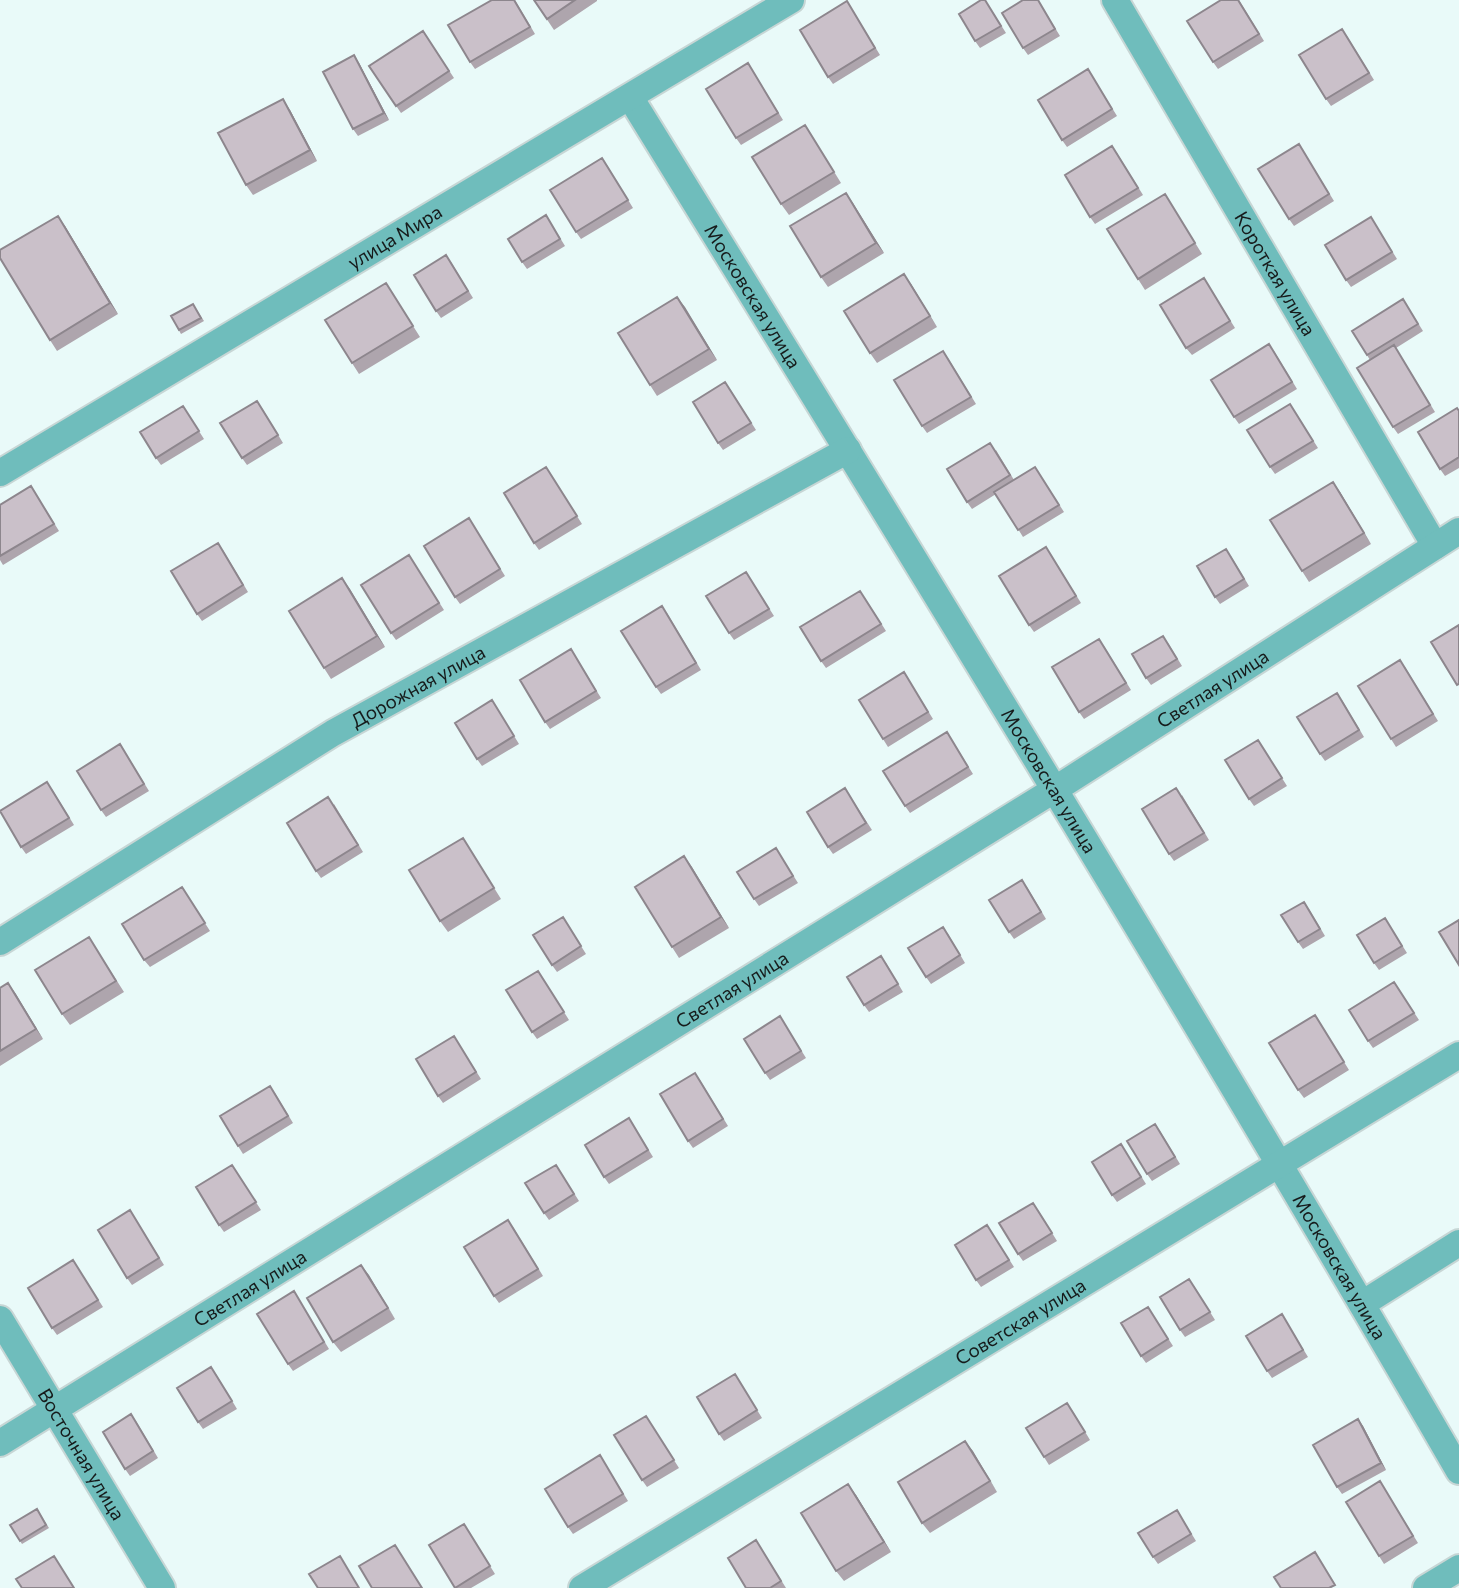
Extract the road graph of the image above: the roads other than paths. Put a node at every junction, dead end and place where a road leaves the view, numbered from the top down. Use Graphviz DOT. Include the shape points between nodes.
graph roads {
  1 [pos="791,0"];
  2 [pos="1115,0"];
  3 [pos="630,97"];
  4 [pos="848,450"];
  5 [pos="0,473"];
  6 [pos="1459,531"];
  7 [pos="1435,546"];
  8 [pos="1054,790"];
  9 [pos="0,942"];
  10 [pos="1459,1055"];
  11 [pos="1280,1164"];
  12 [pos="1459,1243"];
  13 [pos="1362,1304"];
  14 [pos="0,1319"];
  15 [pos="55,1412"];
  16 [pos="0,1443"];
  17 [pos="1459,1471"];
  18 [pos="1459,1568"];
  19 [pos="162,1588"];
  20 [pos="582,1588"];
  21 [pos="1426,1588"];
  1 -- 3 [label="street, улица Мира"];
  2 -- 7 [label="street, Короткая улица"];
  3 -- 4 [label="street, Московская улица"];
  3 -- 5 [label="street, улица Мира"];
  4 -- 8 [label="street, Московская улица"];
  4 -- 9 [label="street, Дорожная улица" via="333,733"];
  6 -- 7 [label="street, Светлая улица"];
  7 -- 8 [label="street, Светлая улица"];
  8 -- 11 [label="street, Московская улица"];
  8 -- 15 [label="street, Светлая улица"];
  10 -- 11 [label="street, Советская улица"];
  11 -- 13 [label="street, Московская улица"];
  11 -- 20 [label="street, Советская улица"];
  12 -- 13 [label="street"];
  13 -- 17 [label="street, Московская улица"];
  14 -- 15 [label="street, Восточная улица"];
  15 -- 16 [label="street, Светлая улица"];
  15 -- 19 [label="street, Восточная улица"];
  18 -- 21 [label="street"];
}
